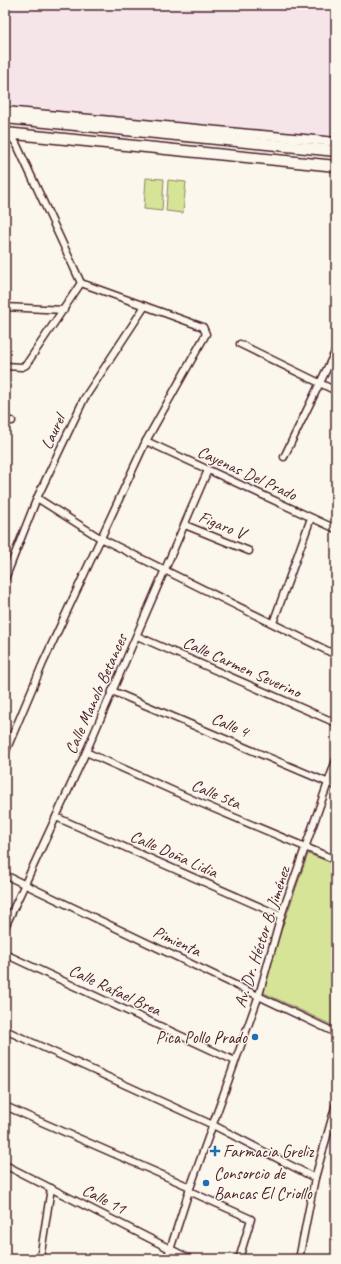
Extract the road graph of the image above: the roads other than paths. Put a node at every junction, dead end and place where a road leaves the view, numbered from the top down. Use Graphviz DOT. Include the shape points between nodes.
graph roads {
  1 [pos="5,110"];
  2 [pos="5,118"];
  3 [pos="6,133"];
  4 [pos="336,142"];
  5 [pos="336,151"];
  6 [pos="336,166"];
  7 [pos="81,283"];
  8 [pos="145,306"];
  9 [pos="5,308"];
  10 [pos="64,310"];
  11 [pos="240,344"];
  12 [pos="336,350"];
  13 [pos="5,366"];
  14 [pos="320,383"];
  15 [pos="336,391"];
  16 [pos="5,421"];
  17 [pos="12,421"];
  18 [pos="146,441"];
  19 [pos="284,457"];
  20 [pos="208,470"];
  21 [pos="37,498"];
  22 [pos="312,518"];
  23 [pos="185,525"];
  24 [pos="336,529"];
  25 [pos="100,538"];
  26 [pos="249,551"];
  27 [pos="166,571"];
  28 [pos="5,579"];
  29 [pos="273,623"];
  30 [pos="137,636"];
  31 [pos="336,655"];
  32 [pos="112,691"];
  33 [pos="336,723"];
  34 [pos="86,752"];
  35 [pos="5,753"];
  36 [pos="336,760"];
  37 [pos="328,782"];
  38 [pos="336,786"];
  39 [pos="56,818"];
  40 [pos="306,847"];
  41 [pos="336,860"];
  42 [pos="5,875"];
  43 [pos="25,884"];
  44 [pos="281,916"];
  45 [pos="5,927"];
  46 [pos="5,954"];
  47 [pos="259,995"];
  48 [pos="5,1030"];
  49 [pos="336,1033"];
  50 [pos="235,1061"];
  51 [pos="336,1104"];
  52 [pos="5,1106"];
  53 [pos="213,1125"];
  54 [pos="5,1165"];
  55 [pos="315,1178"];
  56 [pos="51,1188"];
  57 [pos="189,1189"];
  58 [pos="170,1249"];
  59 [pos="40,1259"];
  60 [pos="167,1259"];
  61 [pos="190,1259"];
  62 [pos="239,1259"];
  63 [pos="299,1259"];
  1 -- 4 [label="street"];
  2 -- 5 [label="main road"];
  3 -- 6 [label="main road"];
  3 -- 7 [label="street" via="16,142"];
  7 -- 8 [label="street"];
  7 -- 10 [label="street"];
  8 -- 18 [label="street" via="203,327 206,334"];
  8 -- 21 [label="street, Laurel" via="84,399"];
  9 -- 10 [label="street"];
  10 -- 13 [label="street" via="26,365"];
  11 -- 14 [label="street"];
  12 -- 14 [label="street"];
  14 -- 15 [label="street"];
  14 -- 19 [label="street"];
  16 -- 17 [label="street"];
  18 -- 20 [label="street, Cayenas Del Prado"];
  18 -- 25 [label="street"];
  20 -- 22 [label="street, Cayenas Del Prado"];
  20 -- 23 [label="street, Calle Manolo Betances"];
  21 -- 25 [label="street"];
  21 -- 28 [label="street, Laurel"];
  22 -- 24 [label="street, Cayenas Del Prado"];
  22 -- 29 [label="street"];
  23 -- 26 [label="street, Figaro V"];
  23 -- 27 [label="street, Calle Manolo Betances"];
  25 -- 27 [label="street"];
  25 -- 35 [label="street"];
  27 -- 29 [label="street"];
  27 -- 30 [label="street, Calle Manolo Betances"];
  29 -- 31 [label="street"];
  30 -- 32 [label="street, Calle Manolo Betances"];
  30 -- 33 [label="street, Calle Carmen Severino"];
  32 -- 34 [label="street, Calle Manolo Betances"];
  32 -- 37 [label="street, Calle 4"];
  34 -- 39 [label="street, Calle Manolo Betances"];
  34 -- 40 [label="street, Calle 5ta"];
  36 -- 37 [label="street, Av. Dr. Héctor B. Jiménez"];
  37 -- 38 [label="street, Calle 4"];
  37 -- 40 [label="street, Av. Dr. Héctor B. Jiménez"];
  39 -- 43 [label="street, Calle Manolo Betances"];
  39 -- 44 [label="street, Calle Doña Lidia"];
  40 -- 41 [label="street, Calle 5ta"];
  40 -- 44 [label="street, Av. Dr. Héctor B. Jiménez"];
  42 -- 43 [label="street, Pimienta"];
  43 -- 45 [label="street, Calle Manolo Betances"];
  43 -- 47 [label="street, Pimienta"];
  44 -- 47 [label="street, Av. Dr. Héctor B. Jiménez"];
  46 -- 50 [label="street, Calle Rafael Brea"];
  47 -- 49 [label="street, Pimienta"];
  47 -- 50 [label="street, Av. Dr. Héctor B. Jiménez"];
  48 -- 53 [label="street"];
  50 -- 53 [label="street, Av. Dr. Héctor B. Jiménez"];
  51 -- 55 [label="street"];
  52 -- 57 [label="street"];
  53 -- 55 [label="street"];
  53 -- 57 [label="street, Av. Dr. Héctor B. Jiménez"];
  54 -- 56 [label="street, Calle 11"];
  55 -- 63 [label="street"];
  56 -- 58 [label="street, Calle 11"];
  56 -- 59 [label="street"];
  57 -- 58 [label="street, Av. Dr. Héctor B. Jiménez"];
  57 -- 62 [label="street" via="251,1219"];
  58 -- 60 [label="street, Av. Dr. Héctor B. Jiménez"];
  58 -- 61 [label="street, Calle 11"];
}
